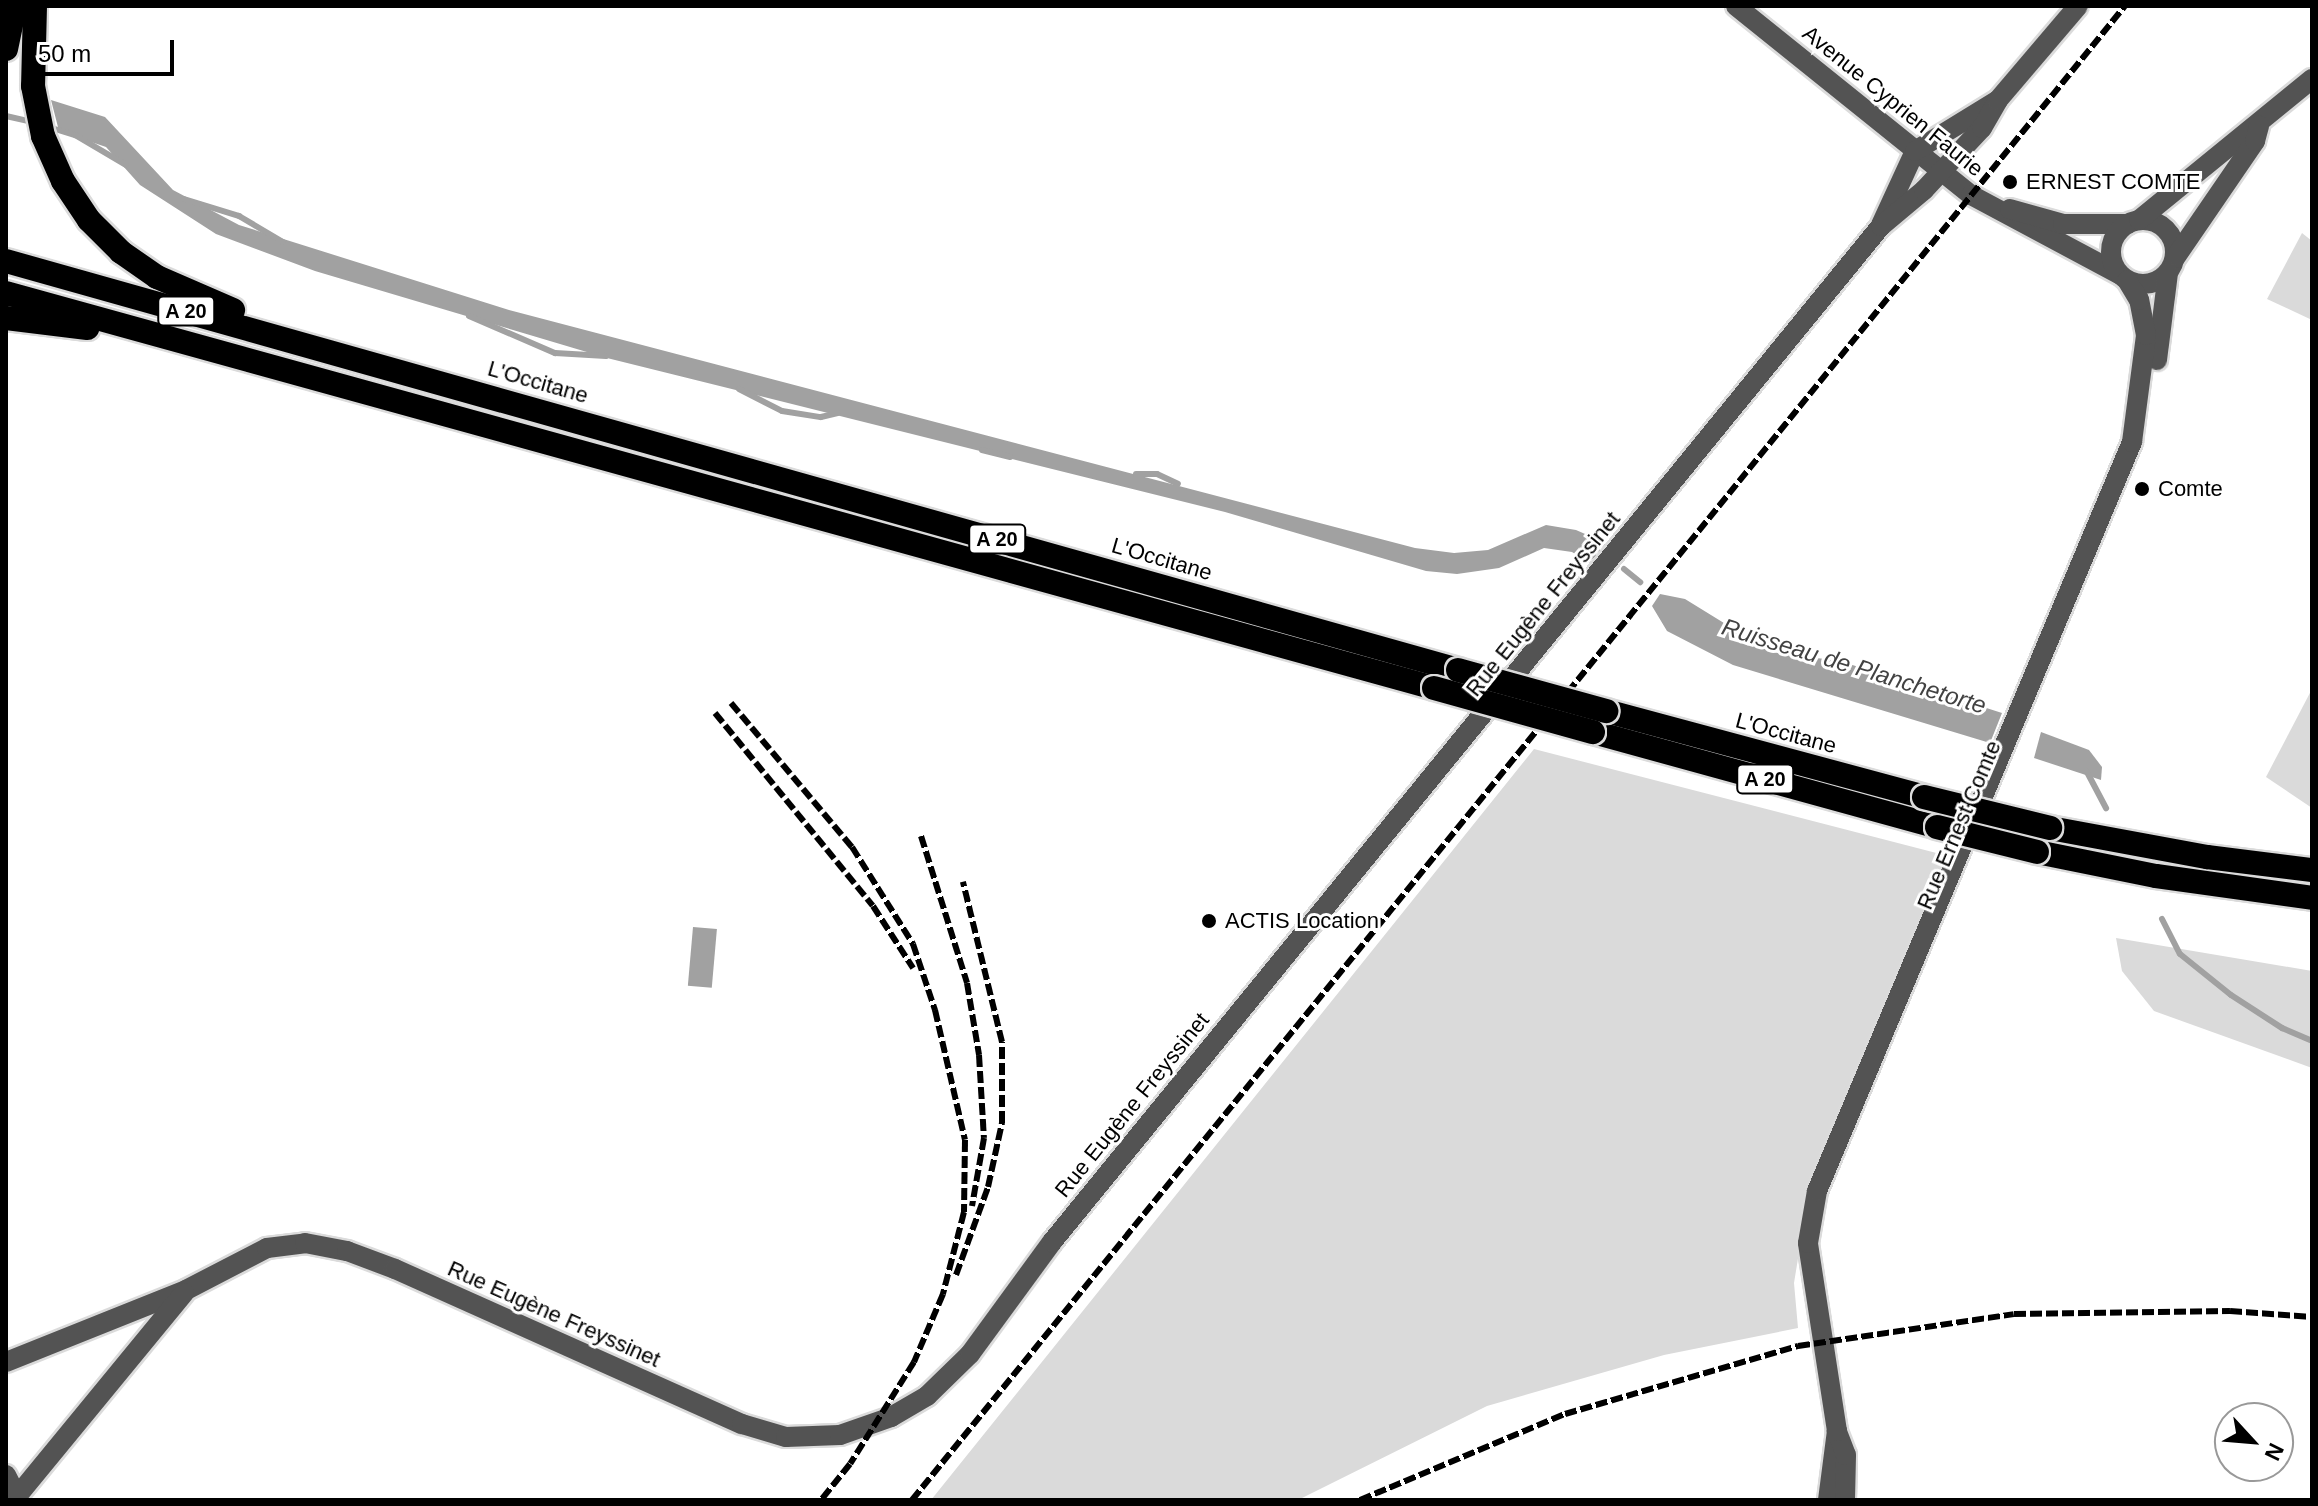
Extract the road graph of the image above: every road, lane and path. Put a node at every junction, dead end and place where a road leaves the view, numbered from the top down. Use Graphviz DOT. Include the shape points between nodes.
graph roads {
  1 [pos="15,6"];
  2 [pos="35,6"];
  3 [pos="1736,6"];
  4 [pos="2078,6"];
  5 [pos="6,49"];
  6 [pos="2312,79"];
  7 [pos="1998,100"];
  8 [pos="2259,126"];
  9 [pos="1922,144"];
  10 [pos="1941,171"];
  11 [pos="1983,202"];
  12 [pos="2133,222"];
  13 [pos="1881,226"];
  14 [pos="6,261"];
  15 [pos="2172,266"];
  16 [pos="2123,277"];
  17 [pos="6,293"];
  18 [pos="6,318"];
  19 [pos="172,339"];
  20 [pos="366,361"];
  21 [pos="1599,721"];
  22 [pos="2312,870"];
  23 [pos="2312,898"];
  24 [pos="1812,1253"];
  25 [pos="186,1290"];
  26 [pos="6,1362"];
  27 [pos="1837,1431"];
  28 [pos="6,1475"];
  29 [pos="16,1498"];
  30 [pos="1828,1500"];
  31 [pos="1845,1500"];
  1 -- 5 [label="highway"];
  2 -- 20 [label="highway" via="33,86 43,136 63,181 89,220 157,277"];
  3 -- 9 [label="street, Avenue Cyprien Faurie"];
  4 -- 7 [label="street"];
  6 -- 8 [label="street, Rue Ernest Comte"];
  7 -- 9 [label="street"];
  7 -- 10 [label="street, Rue Eugène Freyssinet" via="1997,110"];
  8 -- 12 [label="street, Rue Ernest Comte"];
  8 -- 15 [label="street, Rue Ernest Comte" via="2255,141"];
  9 -- 10 [label="street, Avenue Cyprien Faurie"];
  9 -- 13 [label="street, Rue Eugène Freyssinet"];
  10 -- 11 [label="street, Avenue Cyprien Faurie"];
  10 -- 13 [label="street, Rue Eugène Freyssinet"];
  11 -- 12 [label="street, Avenue Cyprien Faurie" via="2063,224"];
  11 -- 16 [label="street, Avenue Cyprien Faurie"];
  12 -- 15 [label="street" via="2167,229"];
  12 -- 16 [label="street" via="2112,247"];
  13 -- 25 [label="street, Rue Eugène Freyssinet" via="1052,1242 970,1354 927,1396 891,1417 840,1435 786,1437 742,1424 395,1269 305,1243 267,1248"];
  14 -- 20 [label="highway, L'Occitane / A 20"];
  15 -- 16 [label="street" via="2149,284"];
  15 -- 24 [label="street, Rue Ernest Comte" via="2143,453 1832,1185"];
  16 -- 24 [label="street, Rue Ernest Comte" via="2139,300 2146,335 2132,442 1824,1171 1808,1243"];
  17 -- 19 [label="highway, L'Occitane / A 20"];
  18 -- 19 [label="highway"];
  19 -- 21 [label="highway, L'Occitane / A 20, bridge" via="1434,688"];
  20 -- 21 [label="highway, L'Occitane / A 20, bridge" via="1458,670"];
  21 -- 22 [label="highway, L'Occitane / A 20, bridge" via="2050,828"];
  21 -- 23 [label="highway, L'Occitane / A 20, bridge" via="1937,827 2037,852 2183,881"];
  24 -- 27 [label="street, Rue Ernest Comte"];
  25 -- 26 [label="street, Rue Eugène Freyssinet"];
  25 -- 29 [label="street"];
  27 -- 30 [label="street"];
  27 -- 31 [label="street" via="1846,1455"];
  28 -- 29 [label="street"];
}
